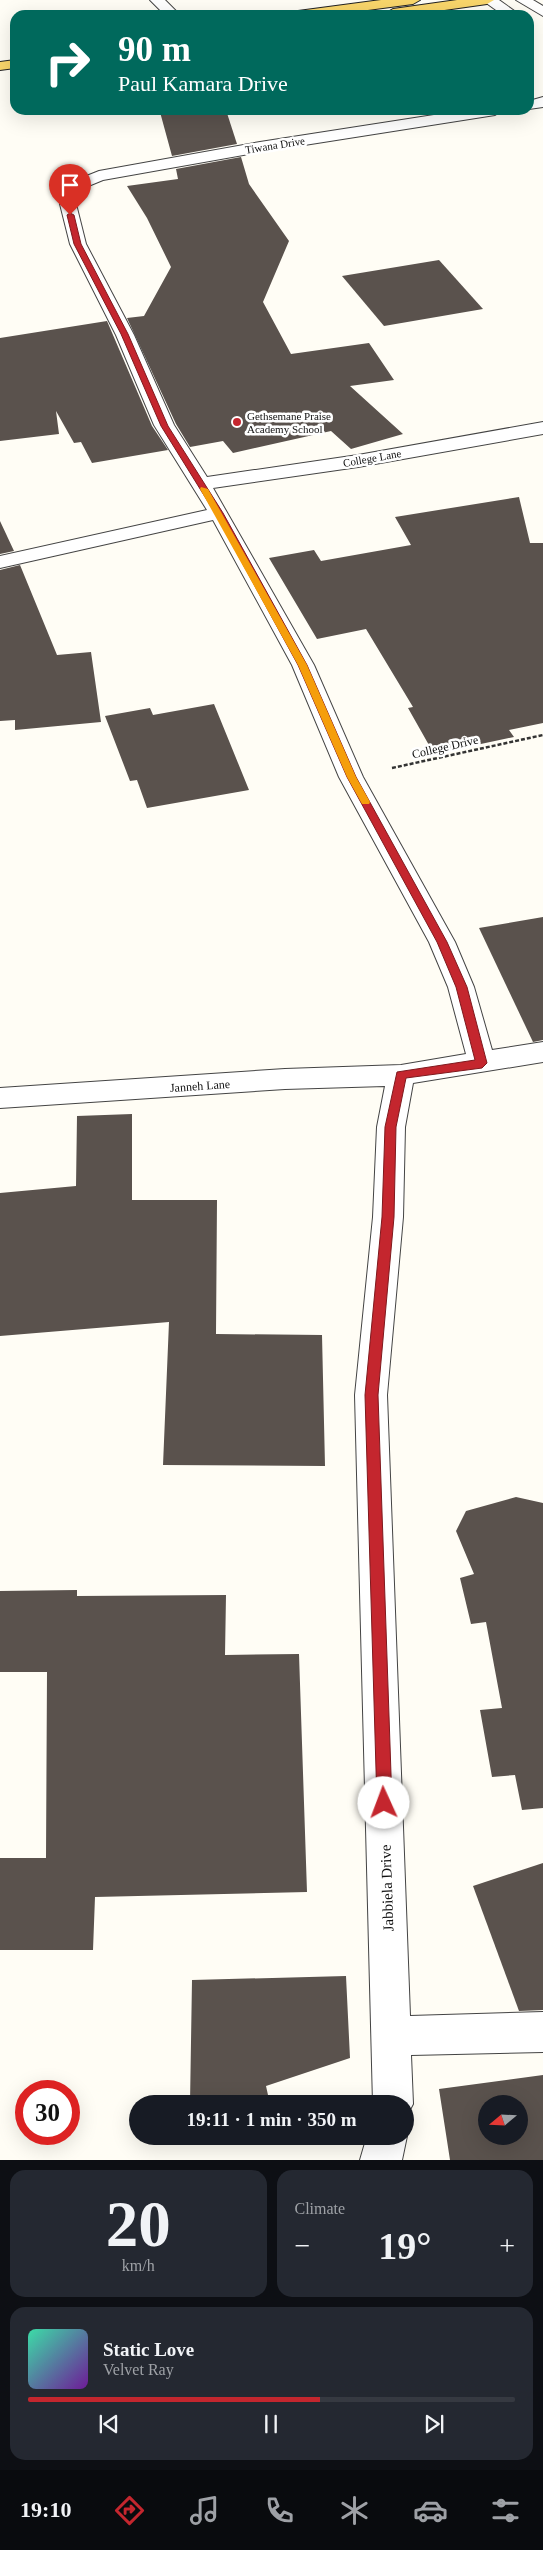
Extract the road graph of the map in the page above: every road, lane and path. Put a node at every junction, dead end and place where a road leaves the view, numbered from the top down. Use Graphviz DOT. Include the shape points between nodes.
graph roads {
  1 [pos="157,0"];
  2 [pos="413,0"];
  3 [pos="488,0"];
  4 [pos="523,0"];
  5 [pos="168,10"];
  6 [pos="336,10"];
  7 [pos="417,10"];
  8 [pos="505,10"];
  9 [pos="543,12"];
  10 [pos="463,115"];
  11 [pos="543,428"];
  12 [pos="201,484"];
  13 [pos="219,513"];
  14 [pos="0,562"];
  15 [pos="543,735"];
  16 [pos="352,777"];
  17 [pos="543,1052"];
  18 [pos="482,1063"];
  19 [pos="401,1075"];
  20 [pos="0,1098"];
  21 [pos="543,2032"];
  22 [pos="391,2036"];
  23 [pos="393,2095"];
  24 [pos="384,2145"];
  25 [pos="380,2160"];
  1 -- 5 [label="street"];
  2 -- 6 [label="main road"];
  3 -- 7 [label="main road"];
  3 -- 8 [label="street"];
  4 -- 9 [label="street"];
  10 -- 12 [label="street, Tiwana Drive" via="260,147 99,176 80,184 68,204 78,244 125,334 164,426"];
  11 -- 12 [label="street, College Lane" via="358,461"];
  12 -- 13 [label="street"];
  13 -- 14 [label="street"];
  13 -- 16 [label="street" via="303,665"];
  15 -- 16 [label="path, College Drive"];
  16 -- 18 [label="street" via="442,942 461,987"];
  17 -- 18 [label="street, Janneh Lane"];
  18 -- 19 [label="street, Janneh Lane"];
  19 -- 20 [label="street, Janneh Lane" via="285,1079"];
  19 -- 22 [label="street, Jabbiela Drive" via="391,1127 388,1217 371,1395"];
  21 -- 22 [label="street"];
  22 -- 23 [label="street, Jabbiela Drive"];
  24 -- 25 [label="street"];
}
